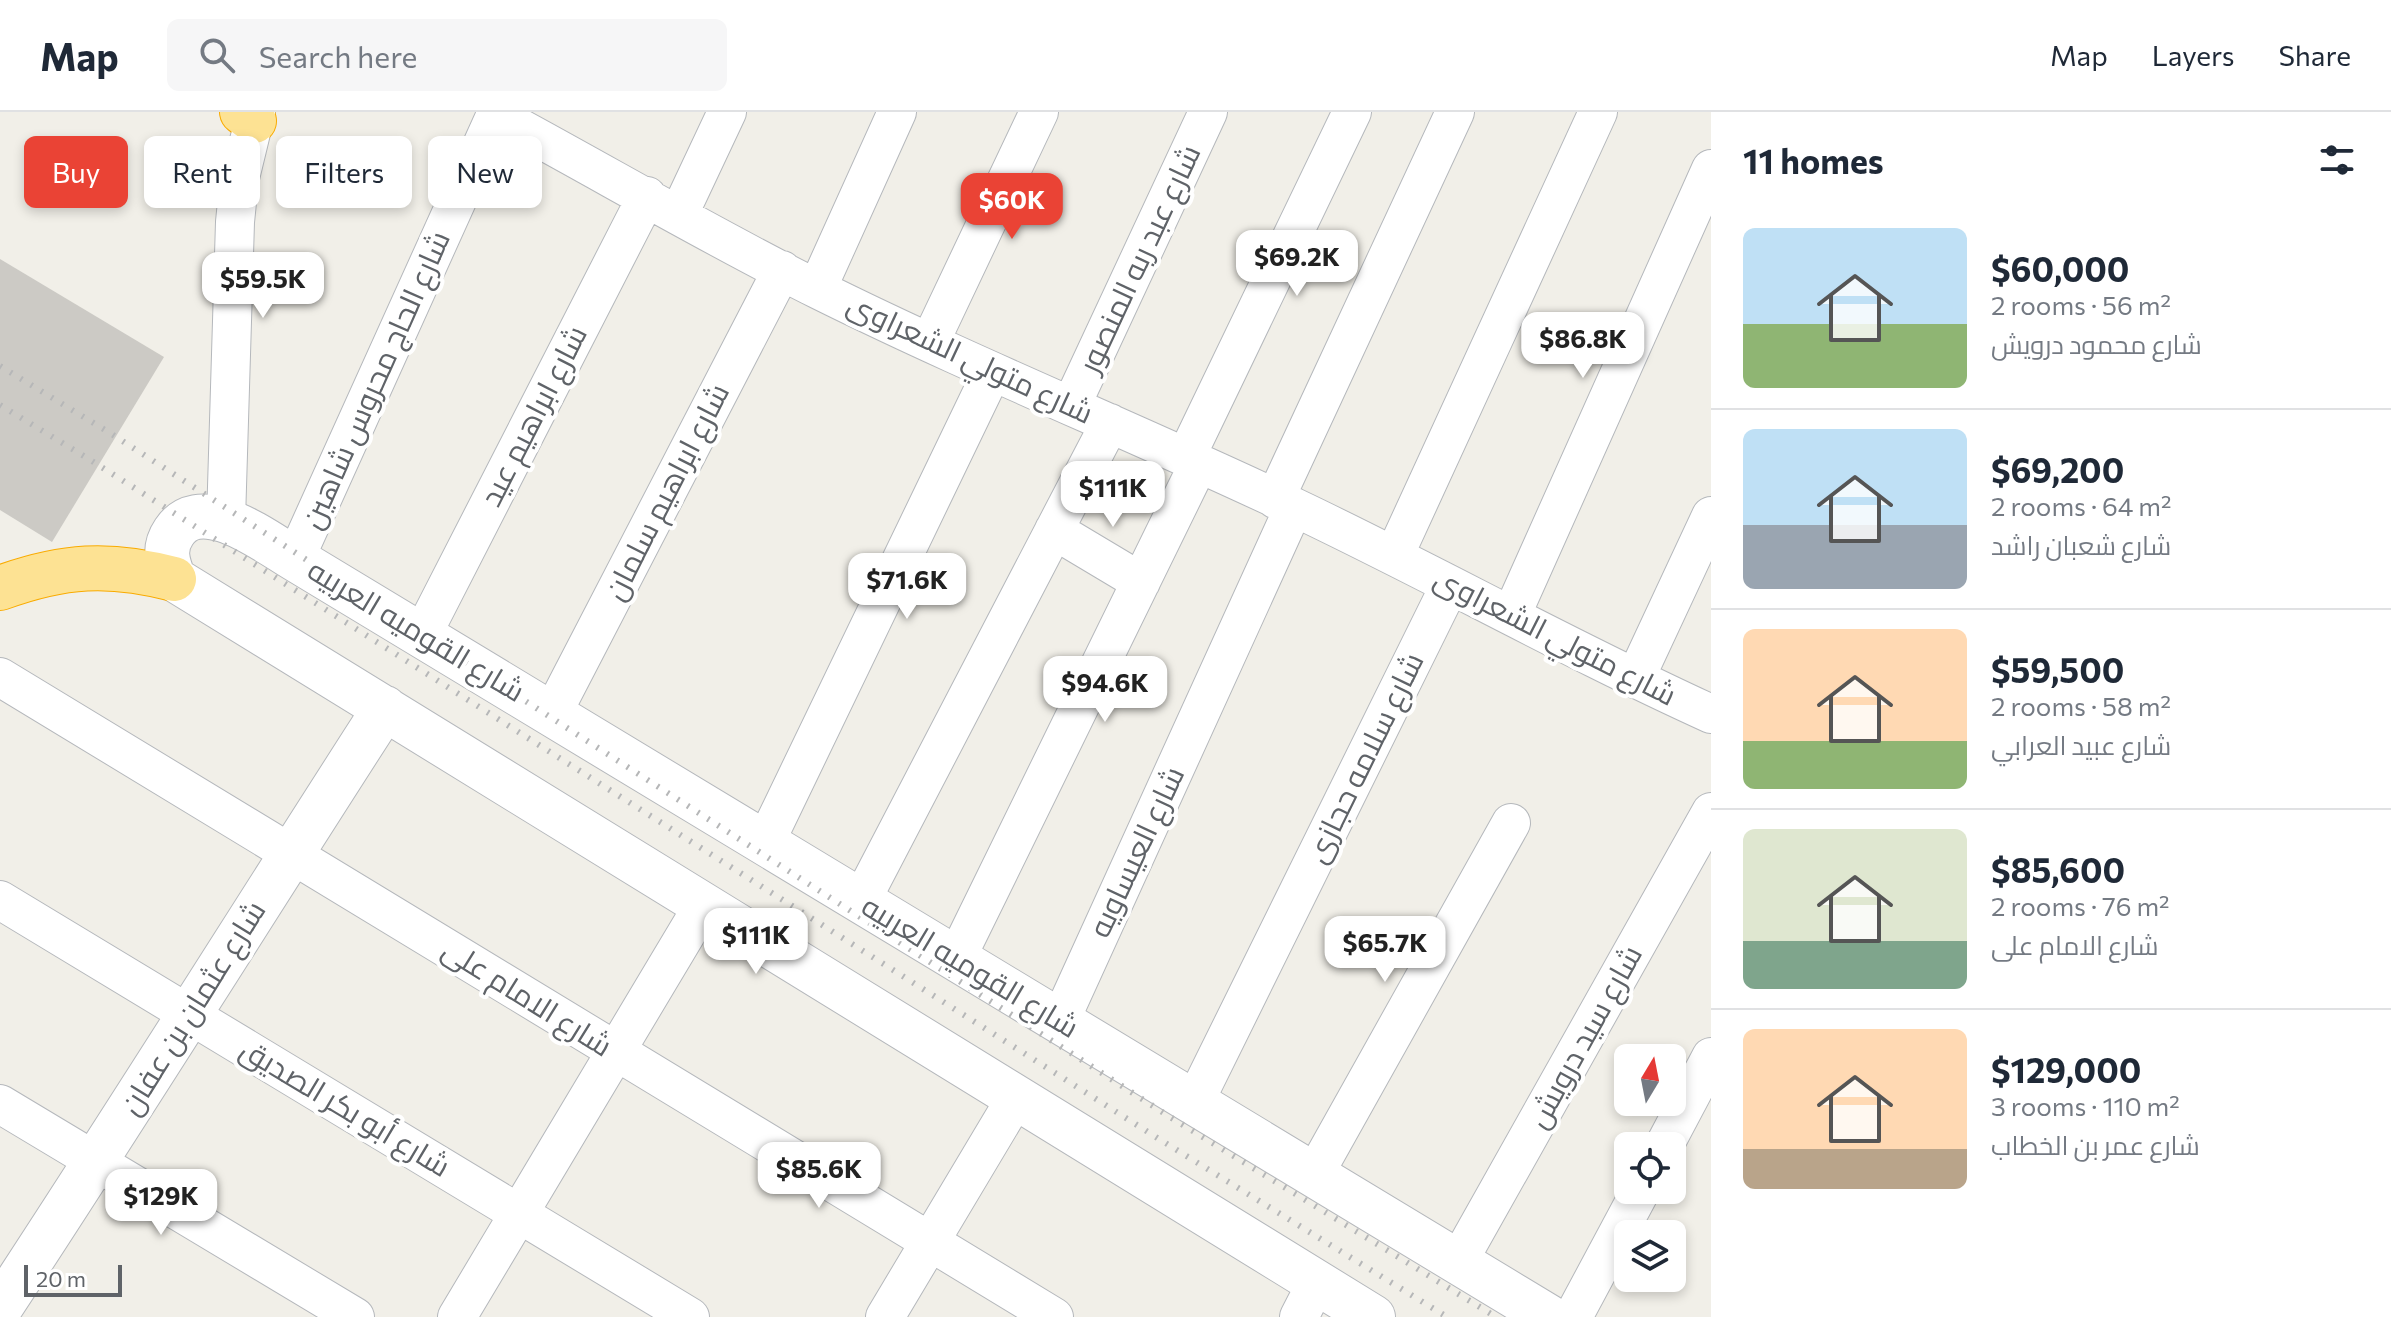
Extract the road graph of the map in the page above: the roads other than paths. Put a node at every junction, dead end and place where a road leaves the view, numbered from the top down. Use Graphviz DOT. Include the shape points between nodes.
graph roads {
  1 [pos="727,112"];
  2 [pos="897,112"];
  3 [pos="1039,112"];
  4 [pos="1208,112"];
  5 [pos="1352,112"];
  6 [pos="1455,112"];
  7 [pos="1598,112"];
  8 [pos="497,113"];
  9 [pos="251,115"];
  10 [pos="1711,169"];
  11 [pos="663,205"];
  12 [pos="782,270"];
  13 [pos="817,289"];
  14 [pos="930,342"];
  15 [pos="992,372"];
  16 [pos="1071,406"];
  17 [pos="1110,423"];
  18 [pos="1193,460"];
  19 [pos="1285,503"];
  20 [pos="1711,516"];
  21 [pos="226,520"];
  22 [pos="1054,530"];
  23 [pos="1394,556"];
  24 [pos="295,559"];
  25 [pos="174,579"];
  26 [pos="1141,582"];
  27 [pos="1450,585"];
  28 [pos="0,588"];
  29 [pos="1511,616"];
  30 [pos="422,635"];
  31 [pos="0,677"];
  32 [pos="1635,679"];
  33 [pos="385,708"];
  34 [pos="552,714"];
  35 [pos="1711,714"];
  36 [pos="1711,812"];
  37 [pos="1511,823"];
  38 [pos="765,843"];
  39 [pos="291,853"];
  40 [pos="0,900"];
  41 [pos="861,901"];
  42 [pos="704,904"];
  43 [pos="956,959"];
  44 [pos="188,1014"];
  45 [pos="1060,1021"];
  46 [pos="616,1052"];
  47 [pos="1711,1057"];
  48 [pos="1017,1096"];
  49 [pos="1194,1103"];
  50 [pos="0,1104"];
  51 [pos="1671,1132"];
  52 [pos="97,1162"];
  53 [pos="1314,1175"];
  54 [pos="1634,1204"];
  55 [pos="519,1213"];
  56 [pos="930,1240"];
  57 [pos="1458,1262"];
  58 [pos="1308,1300"];
  59 [pos="5,1309"];
  60 [pos="355,1317"];
  61 [pos="457,1317"];
  62 [pos="690,1317"];
  63 [pos="885,1317"];
  64 [pos="1054,1317"];
  65 [pos="1373,1317"];
  66 [pos="1549,1317"];
  67 [pos="1573,1317"];
  1 -- 11 [label="street, شارع ابراهيم عيد"];
  2 -- 13 [label="street"];
  3 -- 14 [label="street"];
  4 -- 16 [label="street, شارع عبد ربه المنصور"];
  5 -- 18 [label="street"];
  6 -- 19 [label="street, شارع العيساويه"];
  7 -- 23 [label="street"];
  8 -- 11 [label="street, شارع متولي الشعراوى"];
  8 -- 24 [label="street, شارع الحاج محروس شاهين"];
  9 -- 21 [label="street" via="235,222"];
  10 -- 29 [label="street"];
  11 -- 12 [label="street, شارع متولي الشعراوى"];
  11 -- 30 [label="street, شارع ابراهيم عيد"];
  12 -- 13 [label="street, شارع متولي الشعراوى"];
  12 -- 34 [label="street, شارع ابراهيم سلمان"];
  13 -- 14 [label="street, شارع متولي الشعراوى"];
  14 -- 15 [label="street, شارع متولي الشعراوى"];
  15 -- 16 [label="street, شارع متولي الشعراوى"];
  15 -- 38 [label="street"];
  16 -- 17 [label="street, شارع متولي الشعراوى"];
  17 -- 18 [label="street, شارع متولي الشعراوى"];
  17 -- 22 [label="street"];
  18 -- 19 [label="street, شارع متولي الشعراوى"];
  18 -- 26 [label="street"];
  19 -- 23 [label="street, شارع متولي الشعراوى"];
  19 -- 45 [label="street, شارع العيساويه"];
  20 -- 32 [label="street"];
  21 -- 24 [label="street, شارع القوميه العربيه"];
  21 -- 25 [label="street" via="191,518 176,529 167,544"];
  22 -- 26 [label="street"];
  22 -- 41 [label="street"];
  23 -- 27 [label="street, شارع متولي الشعراوى"];
  24 -- 30 [label="street, شارع القوميه العربيه"];
  25 -- 28 [label="highway" via="101,567 53,572"];
  25 -- 33 [label="street"];
  26 -- 43 [label="street"];
  27 -- 29 [label="street, شارع متولي الشعراوى"];
  27 -- 49 [label="street, شارع سلامه حجازى"];
  29 -- 32 [label="street, شارع متولي الشعراوى"];
  30 -- 34 [label="street, شارع القوميه العربيه"];
  31 -- 39 [label="street, شارع الامام على"];
  32 -- 35 [label="street, شارع متولي الشعراوى"];
  33 -- 39 [label="street, شارع عثمان بن عفان"];
  33 -- 42 [label="street"];
  34 -- 38 [label="street, شارع القوميه العربيه"];
  36 -- 57 [label="street, شارع سيد درويش"];
  37 -- 53 [label="street"];
  38 -- 41 [label="street, شارع القوميه العربيه"];
  39 -- 44 [label="street, شارع عثمان بن عفان"];
  39 -- 46 [label="street, شارع الامام على"];
  40 -- 44 [label="street, شارع أبو بكر الصديق"];
  41 -- 43 [label="street, شارع القوميه العربيه"];
  42 -- 46 [label="street"];
  42 -- 48 [label="street"];
  43 -- 45 [label="street, شارع القوميه العربيه"];
  44 -- 52 [label="street, شارع عثمان بن عفان"];
  44 -- 55 [label="street, شارع أبو بكر الصديق"];
  45 -- 49 [label="street, شارع القوميه العربيه"];
  46 -- 55 [label="street"];
  46 -- 56 [label="street, شارع الامام على"];
  47 -- 51 [label="street"];
  48 -- 56 [label="street"];
  48 -- 58 [label="street"];
  49 -- 53 [label="street, شارع القوميه العربيه"];
  50 -- 52 [label="street"];
  52 -- 59 [label="street, شارع عثمان بن عفان"];
  52 -- 60 [label="street"];
  53 -- 57 [label="street, شارع القوميه العربيه"];
  54 -- 67 [label="street"];
  55 -- 61 [label="street"];
  55 -- 62 [label="street, شارع أبو بكر الصديق"];
  56 -- 63 [label="street"];
  56 -- 64 [label="street, شارع الامام على"];
  57 -- 66 [label="street, شارع القوميه العربيه"];
  58 -- 65 [label="street"];
}
